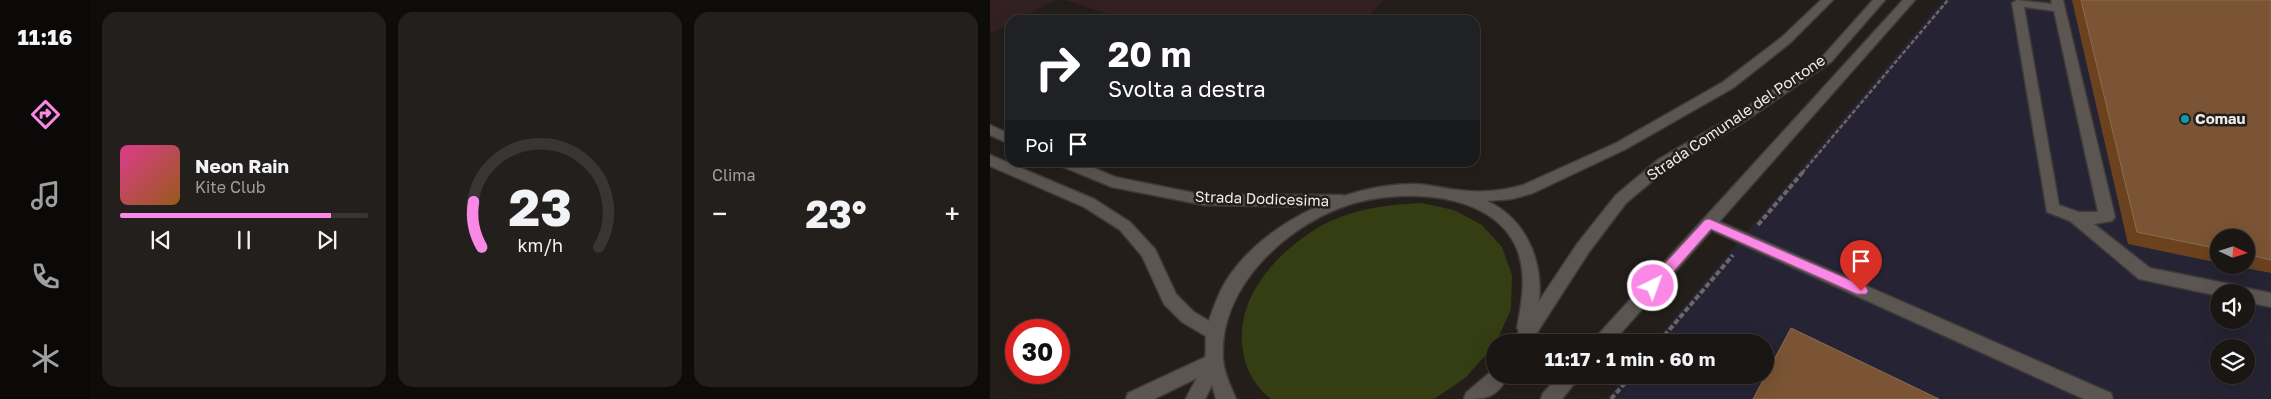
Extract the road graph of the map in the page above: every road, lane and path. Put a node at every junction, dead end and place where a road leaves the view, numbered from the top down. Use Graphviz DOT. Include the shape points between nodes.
graph roads {
  1 [pos="1827,0"];
  2 [pos="1879,0"];
  3 [pos="1909,0"];
  4 [pos="1948,0"];
  5 [pos="2058,4"];
  6 [pos="990,130"];
  7 [pos="1005,137"];
  8 [pos="990,160"];
  9 [pos="1005,166"];
  10 [pos="1006,167"];
  11 [pos="1078,167"];
  12 [pos="1461,196"];
  13 [pos="1342,202"];
  14 [pos="2074,216"];
  15 [pos="1709,223"];
  16 [pos="1746,239"];
  17 [pos="2210,287"];
  18 [pos="2255,297"];
  19 [pos="2271,300"];
  20 [pos="1215,333"];
  21 [pos="1524,334"];
  22 [pos="1526,334"];
  23 [pos="1609,334"];
  24 [pos="1666,334"];
  25 [pos="1214,361"];
  26 [pos="1492,384"];
  27 [pos="1564,384"];
  28 [pos="1624,384"];
  29 [pos="1135,399"];
  30 [pos="1195,399"];
  31 [pos="1227,399"];
  32 [pos="1474,399"];
  33 [pos="1550,399"];
  34 [pos="1611,399"];
  35 [pos="2104,399"];
  1 -- 12 [label="street, Strada Comunale del Portone" via="1786,40 1728,85 1620,146 1528,189 1512,194"];
  2 -- 22 [label="street, Strada Comunale del Portone" via="1826,59 1740,118 1664,163 1622,199 1583,248"];
  3 -- 15 [label="street, Strada Comunale del Portone"];
  4 -- 16 [label="path"];
  5 -- 14 [label="street" via="2107,217 2086,220"];
  5 -- 14 [label="street" via="2018,3 2052,208"];
  6 -- 7 [label="street"];
  8 -- 9 [label="street"];
  10 -- 20 [label="street" via="1090,203 1125,226 1149,252 1170,298 1188,317"];
  11 -- 13 [label="street, Strada Dodicesima" via="1112,182 1204,200"];
  12 -- 13 [label="street, Strada Comunale del Portone" via="1414,189 1364,195"];
  12 -- 21 [label="street, Strada Comunale del Portone" via="1493,211 1517,235 1531,265 1532,298"];
  13 -- 20 [label="street, Strada Comunale del Portone" via="1304,219 1271,243 1250,264 1228,294"];
  14 -- 17 [label="street" via="2146,274"];
  15 -- 16 [label="street"];
  15 -- 23 [label="street, Strada Comunale del Portone"];
  16 -- 24 [label="path"];
  16 -- 35 [label="street"];
  18 -- 19 [label="street"];
  20 -- 25 [label="street, Strada Comunale del Portone"];
  25 -- 29 [label="street"];
  25 -- 30 [label="street, Strada Comunale del Portone"];
  25 -- 31 [label="street, Strada Comunale del Portone"];
  26 -- 32 [label="street"];
  27 -- 33 [label="street"];
  28 -- 34 [label="path"];
}
